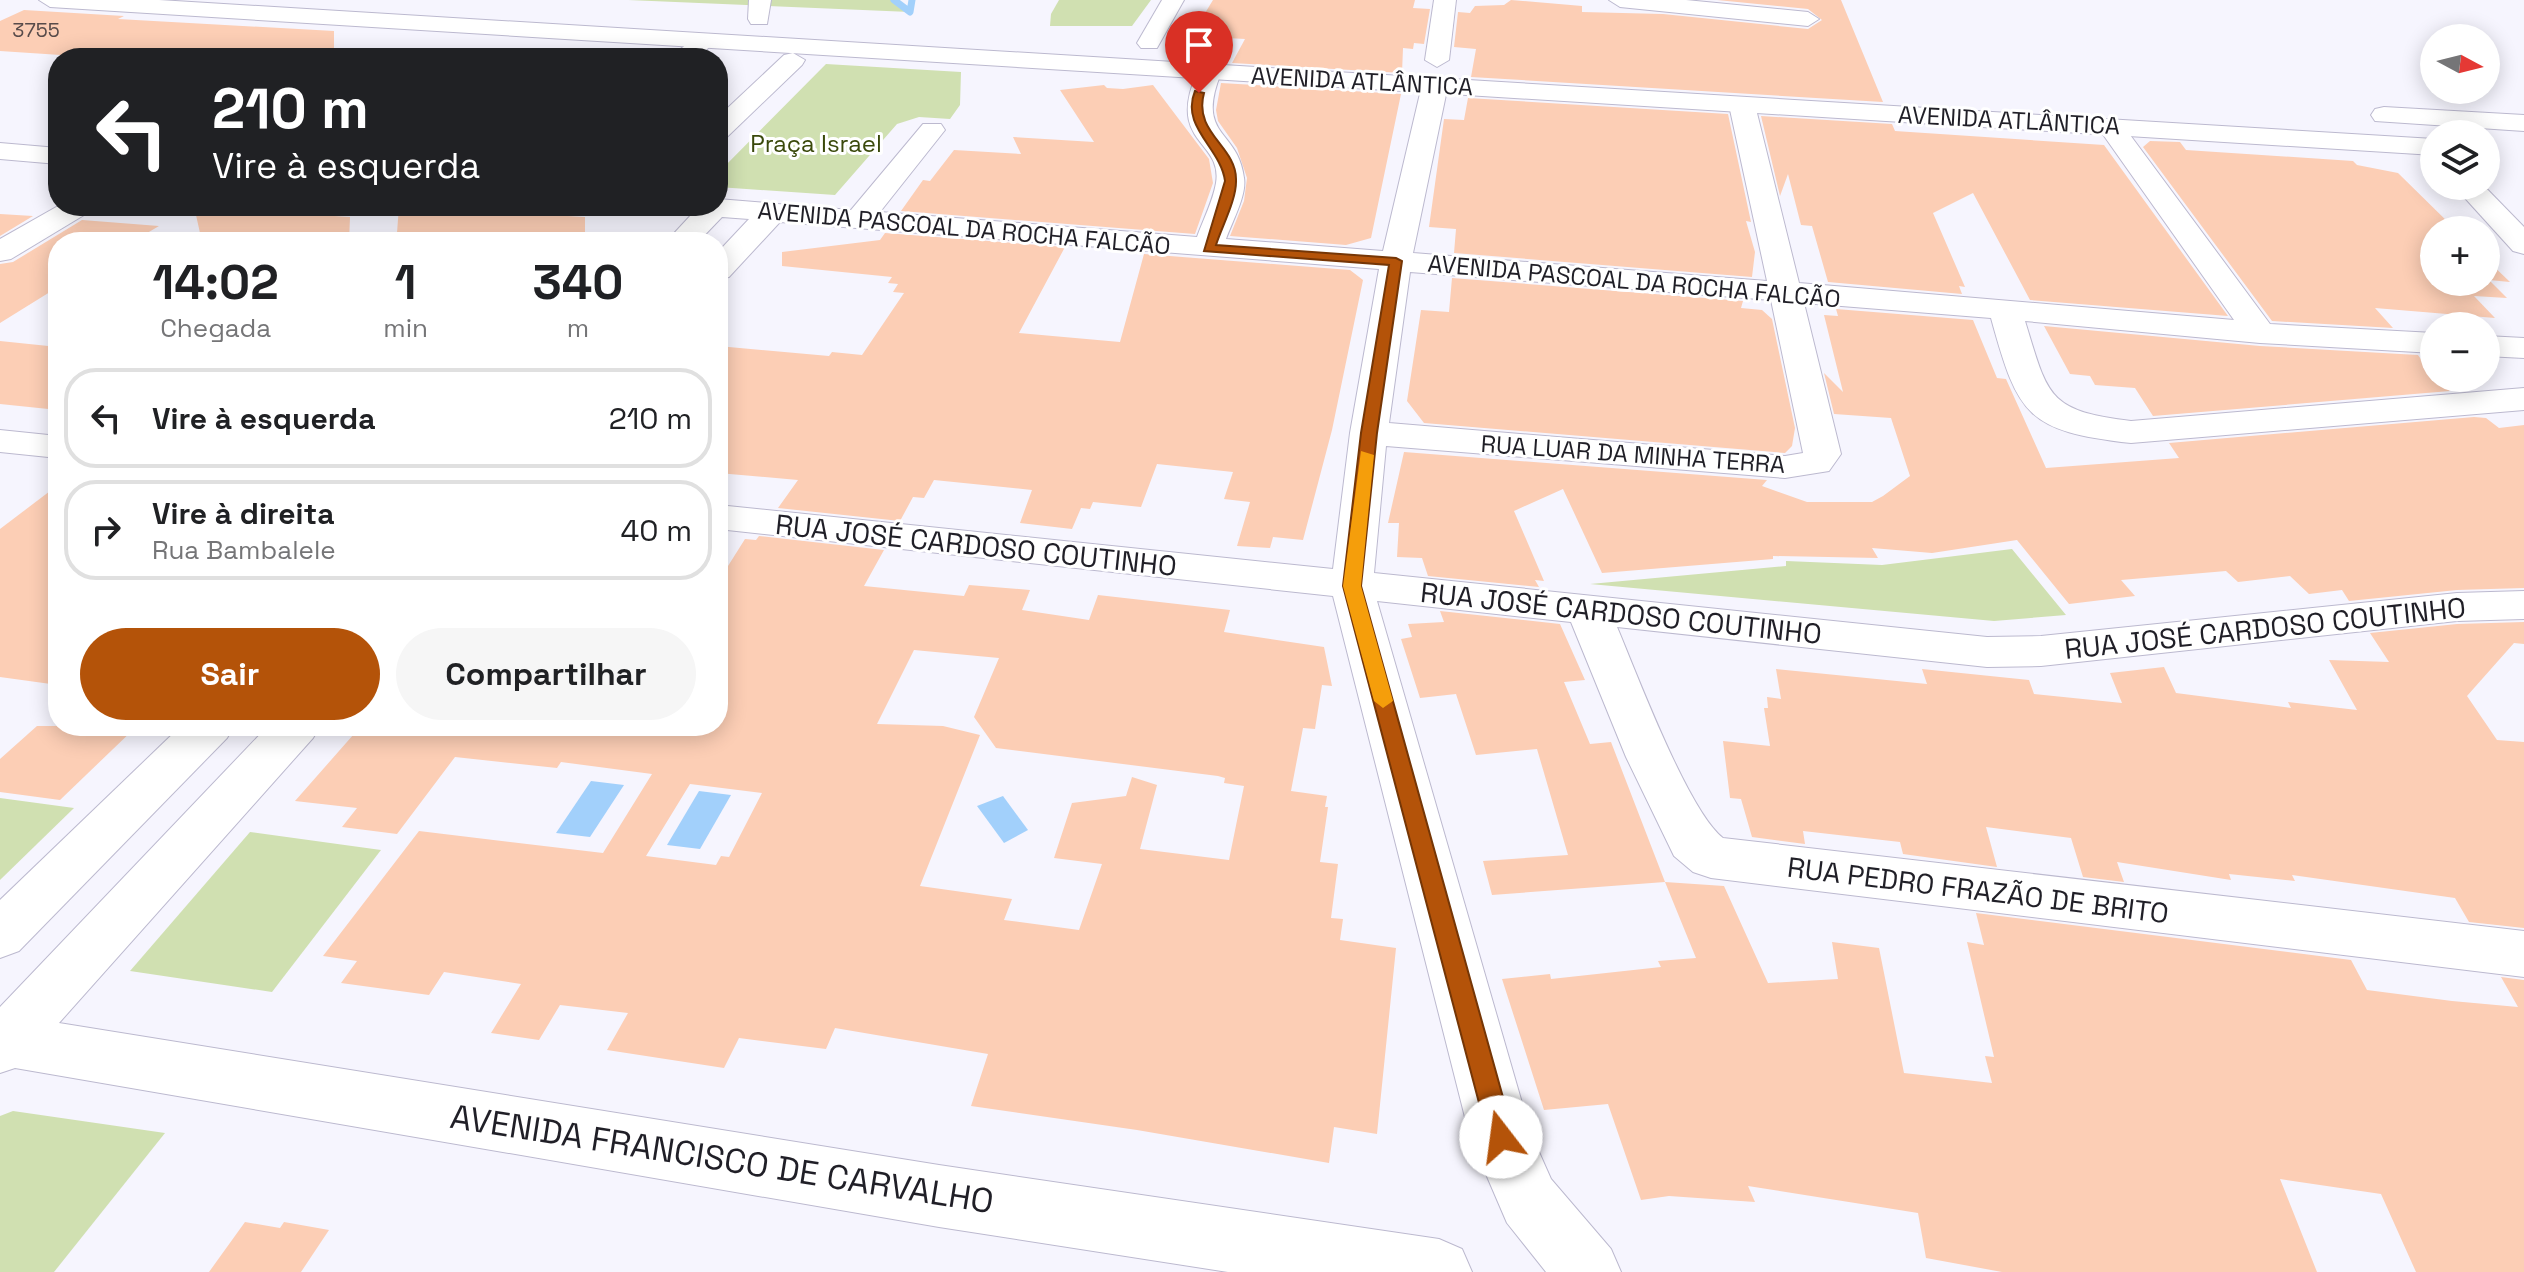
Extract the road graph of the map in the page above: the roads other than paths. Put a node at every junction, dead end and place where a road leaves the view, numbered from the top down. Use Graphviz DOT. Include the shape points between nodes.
graph roads {
  1 [pos="50,0"];
  2 [pos="1173,0"];
  3 [pos="1445,0"];
  4 [pos="1620,0"];
  5 [pos="754,12"];
  6 [pos="1808,19"];
  7 [pos="789,21"];
  8 [pos="1120,41"];
  9 [pos="703,42"];
  10 [pos="1149,43"];
  11 [pos="1175,45"];
  12 [pos="695,48"];
  13 [pos="1406,58"];
  14 [pos="793,60"];
  15 [pos="1468,62"];
  16 [pos="1529,67"];
  17 [pos="1209,73"];
  18 [pos="1436,73"];
  19 [pos="1742,105"];
  20 [pos="2359,114"];
  21 [pos="2464,120"];
  22 [pos="728,122"];
  23 [pos="2500,122"];
  24 [pos="2524,123"];
  25 [pos="2110,126"];
  26 [pos="932,130"];
  27 [pos="2420,148"];
  28 [pos="0,151"];
  29 [pos="48,155"];
  30 [pos="0,164"];
  31 [pos="48,168"];
  32 [pos="2481,200"];
  33 [pos="728,209"];
  34 [pos="772,213"];
  35 [pos="62,216"];
  36 [pos="859,219"];
  37 [pos="2524,245"];
  38 [pos="1208,248"];
  39 [pos="0,252"];
  40 [pos="728,259"];
  41 [pos="1396,261"];
  42 [pos="1785,293"];
  43 [pos="2005,310"];
  44 [pos="2260,333"];
  45 [pos="2420,342"];
  46 [pos="2500,347"];
  47 [pos="2524,348"];
  48 [pos="2524,399"];
  49 [pos="1369,433"];
  50 [pos="0,441"];
  51 [pos="48,446"];
  52 [pos="728,518"];
  53 [pos="1352,586"];
  54 [pos="2524,605"];
  55 [pos="1587,608"];
  56 [pos="200,736"];
  57 [pos="287,736"];
  58 [pos="0,935"];
  59 [pos="2524,954"];
  60 [pos="2,1042"];
  61 [pos="1439,1272"];
  62 [pos="1588,1272"];
  1 -- 9 [label="street, AVENIDA ATLÂNTICA"];
  2 -- 10 [label="street"];
  3 -- 18 [label="street"];
  4 -- 6 [label="street"];
  5 -- 7 [label="street"];
  8 -- 10 [label="street"];
  9 -- 12 [label="street"];
  9 -- 17 [label="street, AVENIDA ATLÂNTICA"];
  10 -- 11 [label="street"];
  13 -- 18 [label="street, AVENIDA ATLÂNTICA"];
  14 -- 22 [label="street"];
  15 -- 18 [label="street, AVENIDA ATLÂNTICA"];
  16 -- 18 [label="street"];
  17 -- 18 [label="street, AVENIDA ATLÂNTICA"];
  17 -- 38 [label="street" via="1195,107 1231,181"];
  18 -- 19 [label="street, AVENIDA ATLÂNTICA"];
  18 -- 41 [label="street"];
  19 -- 25 [label="street, AVENIDA ATLÂNTICA"];
  19 -- 42 [label="street, RUA LUAR DA MINHA TERRA"];
  20 -- 21 [label="street"];
  23 -- 24 [label="street"];
  25 -- 27 [label="street, AVENIDA ATLÂNTICA"];
  25 -- 44 [label="street"];
  26 -- 36 [label="street"];
  28 -- 29 [label="street"];
  30 -- 31 [label="street"];
  32 -- 37 [label="street"];
  33 -- 34 [label="street, AVENIDA PASCOAL DA ROCHA FALCÃO"];
  34 -- 36 [label="street, AVENIDA PASCOAL DA ROCHA FALCÃO"];
  34 -- 40 [label="street"];
  35 -- 39 [label="street"];
  36 -- 38 [label="street, AVENIDA PASCOAL DA ROCHA FALCÃO"];
  38 -- 41 [label="street, AVENIDA PASCOAL DA ROCHA FALCÃO"];
  41 -- 42 [label="street, AVENIDA PASCOAL DA ROCHA FALCÃO"];
  41 -- 49 [label="street"];
  42 -- 43 [label="street, AVENIDA PASCOAL DA ROCHA FALCÃO"];
  42 -- 49 [label="street, RUA LUAR DA MINHA TERRA" via="1822,454 1816,463 1785,467"];
  43 -- 44 [label="street, AVENIDA PASCOAL DA ROCHA FALCÃO"];
  43 -- 48 [label="street" via="2031,395 2056,419 2085,428 2131,432"];
  44 -- 45 [label="street, AVENIDA PASCOAL DA ROCHA FALCÃO"];
  46 -- 47 [label="street"];
  49 -- 53 [label="street"];
  50 -- 51 [label="street"];
  52 -- 53 [label="street, RUA JOSÉ CARDOSO COUTINHO"];
  53 -- 55 [label="street, RUA JOSÉ CARDOSO COUTINHO"];
  53 -- 62 [label="street" via="1501,1137 1529,1201"];
  54 -- 55 [label="street, RUA JOSÉ CARDOSO COUTINHO" via="2457,607 2018,653"];
  55 -- 59 [label="street, RUA PEDRO FRAZÃO DE BRITO" via="1692,842 1711,857"];
  56 -- 58 [label="street"];
  57 -- 60 [label="street"];
  60 -- 61 [label="street, AVENIDA FRANCISCO DE CARVALHO"];
}
